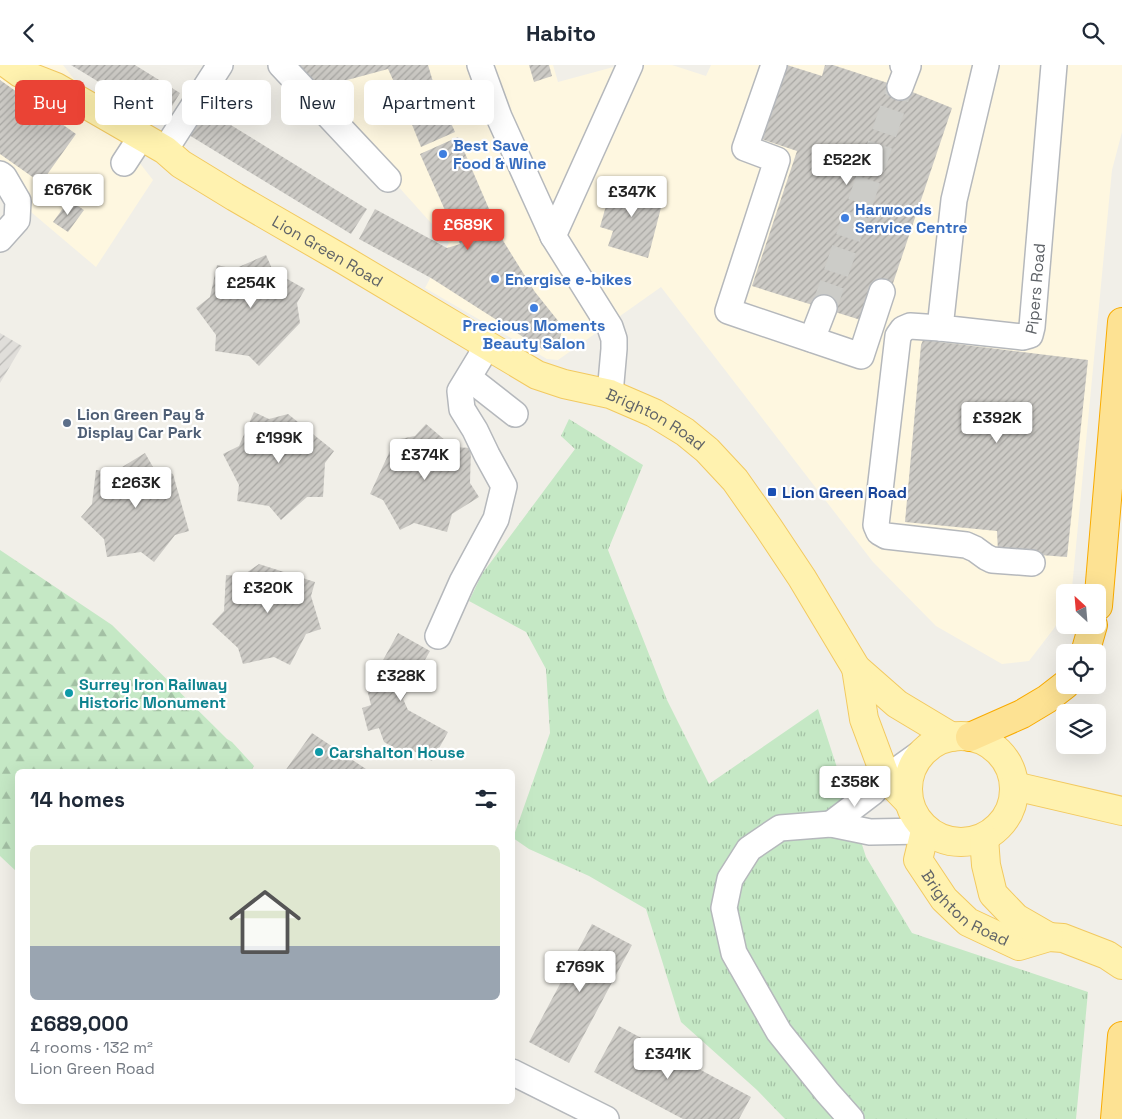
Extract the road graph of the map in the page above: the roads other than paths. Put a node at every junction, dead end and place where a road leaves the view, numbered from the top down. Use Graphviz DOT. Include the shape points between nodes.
graph roads {
  1 [pos="9,65"];
  2 [pos="39,65"];
  3 [pos="220,65"];
  4 [pos="281,65"];
  5 [pos="480,65"];
  6 [pos="630,65"];
  7 [pos="774,65"];
  8 [pos="986,65"];
  9 [pos="1054,65"];
  10 [pos="38,80"];
  11 [pos="51,80"];
  12 [pos="85,104"];
  13 [pos="141,137"];
  14 [pos="165,151"];
  15 [pos="124,163"];
  16 [pos="0,174"];
  17 [pos="388,179"];
  18 [pos="553,237"];
  19 [pos="0,239"];
  20 [pos="882,292"];
  21 [pos="824,308"];
  22 [pos="1122,323"];
  23 [pos="940,328"];
  24 [pos="812,339"];
  25 [pos="485,345"];
  26 [pos="469,378"];
  27 [pos="610,394"];
  28 [pos="515,414"];
  29 [pos="1032,563"];
  30 [pos="1100,584"];
  31 [pos="438,636"];
  32 [pos="856,668"];
  33 [pos="1056,692"];
  34 [pos="961,737"];
  35 [pos="921,753"];
  36 [pos="886,779"];
  37 [pos="1014,786"];
  38 [pos="908,801"];
  39 [pos="1122,811"];
  40 [pos="831,824"];
  41 [pos="925,831"];
  42 [pos="984,838"];
  43 [pos="1049,937"];
  44 [pos="1122,965"];
  45 [pos="1122,1037"];
  46 [pos="515,1074"];
  47 [pos="606,1119"];
  48 [pos="851,1119"];
  49 [pos="1115,1119"];
  1 -- 10 [label="main road, Lion Green Road"];
  2 -- 11 [label="main road, Lion Green Road"];
  3 -- 14 [label="street"];
  4 -- 17 [label="street"];
  5 -- 18 [label="street, Brighton Road" via="506,133"];
  6 -- 18 [label="street"];
  7 -- 24 [label="street" via="745,148 777,161 728,311"];
  8 -- 23 [label="street" via="954,200"];
  9 -- 23 [label="street, Pipers Road" via="1030,335 1023,337"];
  12 -- 13 [label="main road, Lion Green Road"];
  13 -- 14 [label="main road, Lion Green Road"];
  13 -- 15 [label="street"];
  14 -- 25 [label="main road, Lion Green Road" via="235,197"];
  16 -- 19 [label="street" via="18,201 17,220"];
  18 -- 27 [label="street, Brighton Road" via="610,327 614,339"];
  20 -- 24 [label="street" via="861,356"];
  21 -- 24 [label="street"];
  22 -- 30 [label="highway"];
  23 -- 29 [label="street" via="910,326 898,336 876,525 886,536 966,545 992,560"];
  25 -- 26 [label="street"];
  25 -- 27 [label="main road, Lion Green Road" via="537,375"];
  26 -- 28 [label="street"];
  26 -- 31 [label="street" via="460,391 462,409 504,486 496,519"];
  27 -- 32 [label="main road, Brighton Road" via="654,413 685,432 735,480 802,578"];
  32 -- 34 [label="main road, Brighton Road" via="897,704"];
  32 -- 36 [label="main road, Brighton Road" via="864,719"];
  33 -- 34 [label="highway" via="1022,714"];
  34 -- 35 [label="main road" via="935,742"];
  34 -- 37 [label="main road" via="984,741 996,749 1005,760"];
  35 -- 36 [label="street"];
  35 -- 38 [label="main road" via="907,783"];
  36 -- 38 [label="main road, Brighton Road"];
  36 -- 40 [label="street"];
  37 -- 39 [label="main road"];
  37 -- 42 [label="main road" via="1013,802 1007,817"];
  38 -- 41 [label="main road"];
  40 -- 41 [label="street" via="870,832"];
  40 -- 48 [label="street" via="780,828 749,849 730,879 724,908 734,953 779,1033"];
  41 -- 42 [label="main road" via="953,843 969,843"];
  41 -- 43 [label="main road, Brighton Road" via="918,861 944,899 968,922 1019,946"];
  42 -- 43 [label="main road, Brighton Road" via="993,894 1016,918"];
  43 -- 44 [label="main road, Brighton Road" via="1063,937 1107,955"];
  45 -- 49 [label="highway"];
  46 -- 47 [label="street"];
}
